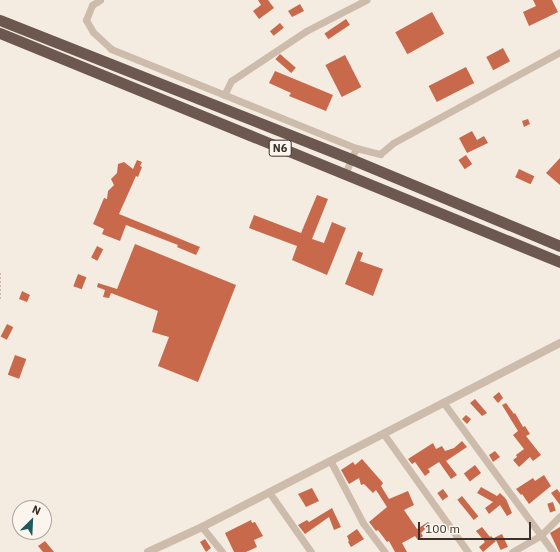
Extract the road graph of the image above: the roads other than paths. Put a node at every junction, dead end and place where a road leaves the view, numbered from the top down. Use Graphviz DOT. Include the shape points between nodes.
graph roads {
  1 [pos="100,0"];
  2 [pos="366,0"];
  3 [pos="0,20"];
  4 [pos="0,33"];
  5 [pos="560,52"];
  6 [pos="224,95"];
  7 [pos="356,148"];
  8 [pos="351,159"];
  9 [pos="344,174"];
  10 [pos="560,246"];
  11 [pos="560,262"];
  12 [pos="560,343"];
  13 [pos="443,402"];
  14 [pos="383,434"];
  15 [pos="330,462"];
  16 [pos="269,492"];
  17 [pos="560,516"];
  18 [pos="202,527"];
  19 [pos="541,535"];
  20 [pos="148,552"];
  21 [pos="222,552"];
  22 [pos="311,552"];
  23 [pos="385,552"];
  24 [pos="468,552"];
  25 [pos="512,552"];
  26 [pos="553,552"];
  1 -- 6 [label="street" via="92,5 86,20 93,32 111,49"];
  2 -- 6 [label="street" via="306,31 231,81"];
  3 -- 8 [label="highway, N6"];
  4 -- 9 [label="highway, N6"];
  5 -- 7 [label="street" via="393,144 380,154"];
  6 -- 7 [label="street"];
  7 -- 8 [label="street"];
  8 -- 9 [label="street"];
  8 -- 10 [label="highway, N6"];
  9 -- 11 [label="highway, N6"];
  12 -- 13 [label="street"];
  13 -- 14 [label="street"];
  13 -- 19 [label="street"];
  14 -- 15 [label="street"];
  14 -- 24 [label="street"];
  15 -- 16 [label="street"];
  15 -- 23 [label="street" via="363,523"];
  16 -- 18 [label="street"];
  16 -- 22 [label="street"];
  17 -- 19 [label="street"];
  18 -- 20 [label="street"];
  18 -- 21 [label="street"];
  19 -- 25 [label="street"];
  19 -- 26 [label="street"];
}
